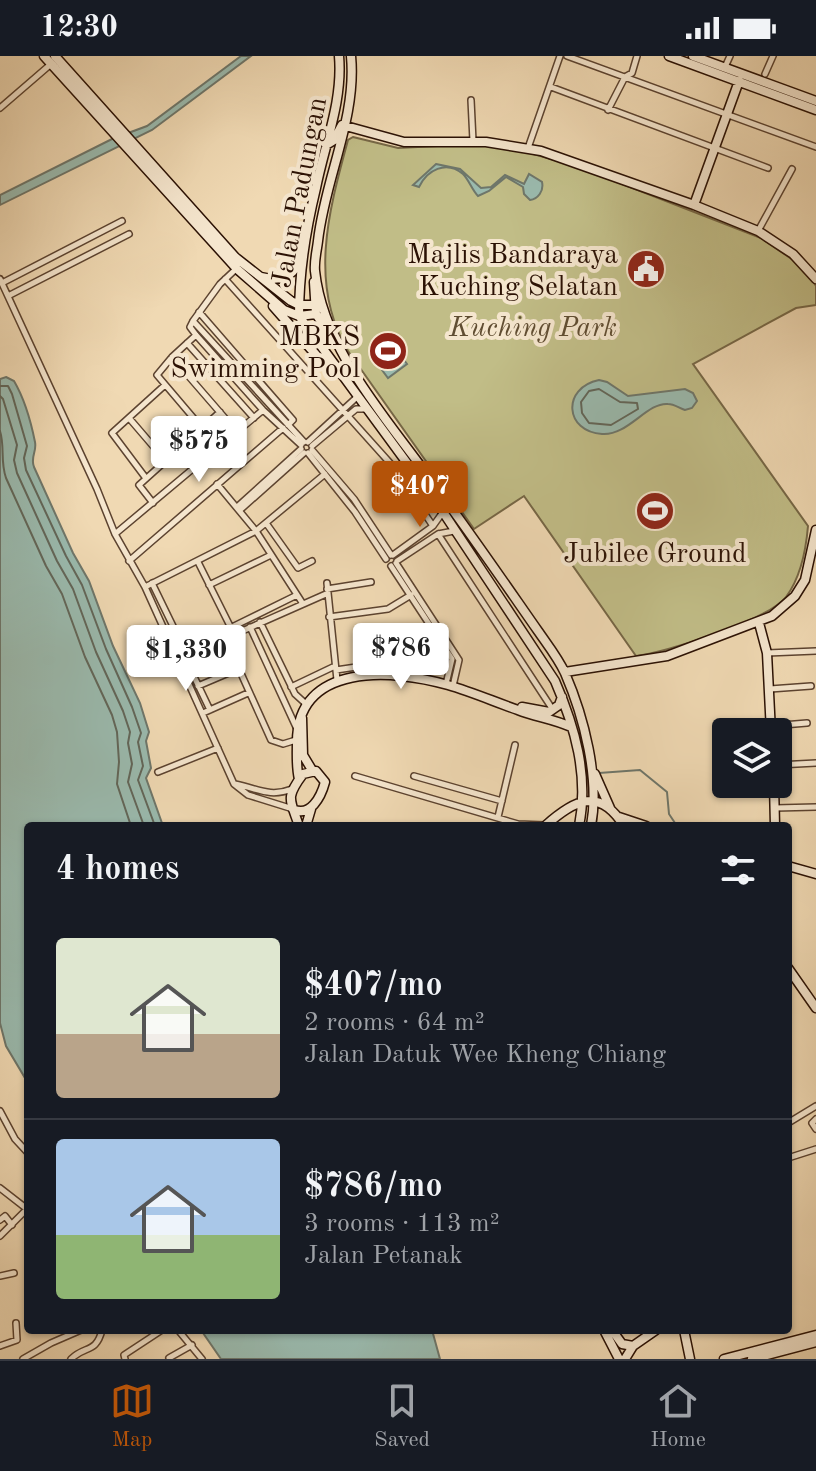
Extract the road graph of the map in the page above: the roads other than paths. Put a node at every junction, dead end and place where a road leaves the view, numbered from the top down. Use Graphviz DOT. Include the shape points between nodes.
graph roads {
  1 [pos="44,56"];
  2 [pos="342,56"];
  3 [pos="351,56"];
  4 [pos="560,56"];
  5 [pos="567,56"];
  6 [pos="637,56"];
  7 [pos="669,56"];
  8 [pos="730,56"];
  9 [pos="773,56"];
  10 [pos="697,57"];
  11 [pos="57,59"];
  12 [pos="725,67"];
  13 [pos="765,74"];
  14 [pos="625,77"];
  15 [pos="739,81"];
  16 [pos="551,87"];
  17 [pos="471,100"];
  18 [pos="816,106"];
  19 [pos="0,108"];
  20 [pos="608,110"];
  21 [pos="728,115"];
  22 [pos="345,126"];
  23 [pos="473,141"];
  24 [pos="326,145"];
  25 [pos="816,147"];
  26 [pos="131,148"];
  27 [pos="528,148"];
  28 [pos="715,148"];
  29 [pos="768,168"];
  30 [pos="792,169"];
  31 [pos="694,205"];
  32 [pos="122,221"];
  33 [pos="758,231"];
  34 [pos="129,234"];
  35 [pos="304,252"];
  36 [pos="237,269"];
  37 [pos="315,269"];
  38 [pos="225,279"];
  39 [pos="816,279"];
  40 [pos="255,280"];
  41 [pos="1,281"];
  42 [pos="8,296"];
  43 [pos="299,305"];
  44 [pos="315,310"];
  45 [pos="199,312"];
  46 [pos="299,316"];
  47 [pos="193,321"];
  48 [pos="196,335"];
  49 [pos="187,343"];
  50 [pos="341,351"];
  51 [pos="172,357"];
  52 [pos="346,377"];
  53 [pos="165,385"];
  54 [pos="358,395"];
  55 [pos="263,410"];
  56 [pos="370,410"];
  57 [pos="220,412"];
  58 [pos="346,414"];
  59 [pos="129,418"];
  60 [pos="254,418"];
  61 [pos="285,426"];
  62 [pos="202,428"];
  63 [pos="237,432"];
  64 [pos="306,448"];
  65 [pos="165,460"];
  66 [pos="325,474"];
  67 [pos="145,477"];
  68 [pos="217,484"];
  69 [pos="153,503"];
  70 [pos="238,508"];
  71 [pos="443,512"];
  72 [pos="266,523"];
  73 [pos="433,526"];
  74 [pos="816,530"];
  75 [pos="256,531"];
  76 [pos="455,531"];
  77 [pos="115,534"];
  78 [pos="438,534"];
  79 [pos="271,555"];
  80 [pos="392,560"];
  81 [pos="129,561"];
  82 [pos="312,561"];
  83 [pos="198,562"];
  84 [pos="371,582"];
  85 [pos="152,583"];
  86 [pos="209,585"];
  87 [pos="145,587"];
  88 [pos="327,589"];
  89 [pos="297,595"];
  90 [pos="411,595"];
  91 [pos="303,604"];
  92 [pos="329,617"];
  93 [pos="260,622"];
  94 [pos="759,623"];
  95 [pos="250,627"];
  96 [pos="232,631"];
  97 [pos="225,638"];
  98 [pos="228,647"];
  99 [pos="816,651"];
  100 [pos="767,653"];
  101 [pos="187,655"];
  102 [pos="179,659"];
  103 [pos="185,665"];
  104 [pos="238,669"];
  105 [pos="336,672"];
  106 [pos="565,672"];
  107 [pos="419,674"];
  108 [pos="450,685"];
  109 [pos="198,686"];
  110 [pos="811,686"];
  111 [pos="291,687"];
  112 [pos="770,689"];
  113 [pos="248,693"];
  114 [pos="562,697"];
  115 [pos="502,703"];
  116 [pos="306,704"];
  117 [pos="210,710"];
  118 [pos="553,710"];
  119 [pos="203,713"];
  120 [pos="301,713"];
  121 [pos="771,718"];
  122 [pos="807,723"];
  123 [pos="792,726"];
  124 [pos="571,727"];
  125 [pos="297,729"];
  126 [pos="297,740"];
  127 [pos="515,745"];
  128 [pos="218,748"];
  129 [pos="816,763"];
  130 [pos="792,764"];
  131 [pos="593,769"];
  132 [pos="312,770"];
  133 [pos="158,772"];
  134 [pos="355,776"];
  135 [pos="414,776"];
  136 [pos="299,779"];
  137 [pos="234,784"];
  138 [pos="292,789"];
  139 [pos="774,798"];
  140 [pos="582,800"];
  141 [pos="502,801"];
  142 [pos="594,801"];
  143 [pos="816,807"];
  144 [pos="311,808"];
  145 [pos="610,808"];
  146 [pos="774,808"];
  147 [pos="293,809"];
  148 [pos="498,817"];
  149 [pos="618,817"];
  150 [pos="298,822"];
  151 [pos="307,822"];
  152 [pos="512,822"];
  153 [pos="550,822"];
  154 [pos="579,822"];
  155 [pos="591,822"];
  156 [pos="621,822"];
  157 [pos="634,822"];
  158 [pos="775,822"];
  159 [pos="792,867"];
  160 [pos="816,874"];
  161 [pos="792,974"];
  162 [pos="816,1008"];
  163 [pos="816,1106"];
  164 [pos="0,1111"];
  165 [pos="816,1119"];
  166 [pos="792,1121"];
  167 [pos="816,1129"];
  168 [pos="24,1149"];
  169 [pos="816,1149"];
  170 [pos="792,1157"];
  171 [pos="0,1188"];
  172 [pos="24,1206"];
  173 [pos="24,1211"];
  174 [pos="0,1220"];
  175 [pos="12,1225"];
  176 [pos="0,1236"];
  177 [pos="14,1273"];
  178 [pos="0,1276"];
  179 [pos="16,1323"];
  180 [pos="72,1334"];
  181 [pos="101,1334"];
  182 [pos="156,1334"];
  183 [pos="182,1334"];
  184 [pos="606,1334"];
  185 [pos="615,1334"];
  186 [pos="649,1334"];
  187 [pos="684,1334"];
  188 [pos="816,1335"];
  189 [pos="816,1342"];
  190 [pos="192,1345"];
  191 [pos="0,1346"];
  192 [pos="633,1346"];
  193 [pos="169,1358"];
  194 [pos="23,1359"];
  195 [pos="71,1359"];
  196 [pos="125,1359"];
  197 [pos="201,1359"];
  198 [pos="619,1359"];
  199 [pos="625,1359"];
  200 [pos="690,1359"];
  201 [pos="724,1359"];
  202 [pos="752,1359"];
  1 -- 11 [label="main road"];
  2 -- 24 [label="main road, Jalan Padungan" via="338,103"];
  3 -- 22 [label="main road, Jalan Padungan"];
  4 -- 16 [label="street"];
  5 -- 14 [label="street"];
  6 -- 14 [label="street" via="632,73"];
  7 -- 15 [label="main road"];
  8 -- 12 [label="street"];
  9 -- 13 [label="street"];
  10 -- 12 [label="main road"];
  10 -- 15 [label="main road"];
  11 -- 19 [label="street"];
  11 -- 26 [label="main road"];
  12 -- 18 [label="main road" via="801,95"];
  14 -- 20 [label="street"];
  14 -- 21 [label="street"];
  15 -- 18 [label="main road"];
  15 -- 21 [label="main road"];
  16 -- 20 [label="street"];
  16 -- 27 [label="street"];
  17 -- 23 [label="street"];
  20 -- 28 [label="street"];
  21 -- 25 [label="street"];
  21 -- 28 [label="main road"];
  22 -- 23 [label="main road" via="410,143"];
  22 -- 24 [label="main road" via="339,126 336,138"];
  22 -- 37 [label="main road, Jalan Padungan" via="325,193"];
  23 -- 27 [label="main road"];
  24 -- 35 [label="main road, Jalan Padungan"];
  26 -- 36 [label="main road"];
  26 -- 40 [label="main road"];
  27 -- 31 [label="main road"];
  28 -- 29 [label="street"];
  28 -- 31 [label="main road"];
  30 -- 33 [label="street"];
  31 -- 33 [label="main road"];
  32 -- 41 [label="street"];
  33 -- 39 [label="main road" via="786,248"];
  34 -- 42 [label="street"];
  35 -- 40 [label="main road" via="289,276"];
  35 -- 43 [label="main road, Jalan Padungan"];
  36 -- 38 [label="street"];
  36 -- 40 [label="main road"];
  37 -- 44 [label="main road"];
  37 -- 50 [label="main road, Jalan Padungan"];
  38 -- 45 [label="street"];
  38 -- 58 [label="street"];
  40 -- 43 [label="main road"];
  40 -- 46 [label="main road" via="284,310"];
  40 -- 52 [label="main road" via="325,365"];
  41 -- 42 [label="street"];
  42 -- 77 [label="street"];
  43 -- 44 [label="main road"];
  43 -- 46 [label="main road, Jalan Padungan"];
  44 -- 46 [label="main road"];
  44 -- 50 [label="main road"];
  45 -- 47 [label="street"];
  45 -- 61 [label="street" via="293,420"];
  46 -- 52 [label="main road, Jalan Padungan"];
  47 -- 48 [label="street" via="190,327"];
  47 -- 61 [label="street"];
  48 -- 49 [label="street"];
  48 -- 55 [label="street"];
  49 -- 51 [label="street"];
  49 -- 60 [label="street"];
  50 -- 106 [label="main road, Jalan Padungan"];
  51 -- 53 [label="street" via="157,374"];
  51 -- 57 [label="street"];
  52 -- 54 [label="main road, Jalan Padungan"];
  53 -- 59 [label="street"];
  53 -- 62 [label="street"];
  54 -- 56 [label="main road, Jalan Padungan"];
  54 -- 58 [label="street"];
  55 -- 60 [label="street"];
  55 -- 61 [label="street"];
  56 -- 58 [label="street"];
  56 -- 71 [label="main road, Jalan Padungan"];
  57 -- 62 [label="street"];
  57 -- 63 [label="street"];
  58 -- 64 [label="street"];
  58 -- 73 [label="street" via="390,463"];
  59 -- 65 [label="street"];
  59 -- 67 [label="street" via="111,436"];
  60 -- 63 [label="street"];
  61 -- 64 [label="street"];
  61 -- 68 [label="street"];
  62 -- 65 [label="street"];
  63 -- 69 [label="street"];
  64 -- 66 [label="street"];
  64 -- 70 [label="street"];
  64 -- 80 [label="street" via="354,499"];
  65 -- 67 [label="street"];
  66 -- 72 [label="street"];
  66 -- 80 [label="street"];
  67 -- 69 [label="street" via="139,487"];
  68 -- 70 [label="street"];
  68 -- 81 [label="street"];
  69 -- 77 [label="street"];
  70 -- 75 [label="street"];
  71 -- 73 [label="street"];
  71 -- 76 [label="main road, Jalan Padungan"];
  72 -- 75 [label="street"];
  72 -- 82 [label="street" via="298,568"];
  73 -- 80 [label="street"];
  74 -- 94 [label="main road" via="800,588 783,609"];
  75 -- 79 [label="street"];
  75 -- 83 [label="street"];
  76 -- 78 [label="street"];
  76 -- 114 [label="main road, Jalan Padungan"];
  77 -- 81 [label="street"];
  78 -- 80 [label="street"];
  78 -- 118 [label="street"];
  79 -- 86 [label="street"];
  79 -- 89 [label="street"];
  80 -- 90 [label="street"];
  80 -- 108 [label="street" via="459,660"];
  81 -- 87 [label="street"];
  83 -- 85 [label="street"];
  83 -- 86 [label="street"];
  84 -- 88 [label="street"];
  85 -- 87 [label="street"];
  85 -- 101 [label="street"];
  86 -- 96 [label="street"];
  87 -- 102 [label="street"];
  88 -- 91 [label="street"];
  88 -- 92 [label="street"];
  89 -- 91 [label="street"];
  89 -- 96 [label="street"];
  90 -- 92 [label="street" via="388,609"];
  90 -- 108 [label="street" via="452,659"];
  91 -- 93 [label="street"];
  92 -- 105 [label="street"];
  93 -- 95 [label="street"];
  93 -- 111 [label="street"];
  94 -- 100 [label="main road"];
  94 -- 106 [label="main road" via="667,656"];
  95 -- 96 [label="street"];
  95 -- 125 [label="street"];
  96 -- 97 [label="street"];
  97 -- 98 [label="street"];
  97 -- 101 [label="street"];
  98 -- 103 [label="street"];
  98 -- 104 [label="street"];
  99 -- 100 [label="street"];
  100 -- 112 [label="main road"];
  101 -- 102 [label="street"];
  102 -- 103 [label="street"];
  103 -- 109 [label="street"];
  103 -- 119 [label="street"];
  104 -- 109 [label="street"];
  104 -- 113 [label="street"];
  105 -- 107 [label="main road"];
  105 -- 107 [label="street" via="410,659"];
  105 -- 111 [label="street"];
  105 -- 116 [label="main road"];
  106 -- 131 [label="main road, Jalan Padungan"];
  107 -- 108 [label="main road"];
  108 -- 115 [label="main road"];
  109 -- 117 [label="street"];
  110 -- 112 [label="street"];
  111 -- 116 [label="street"];
  112 -- 121 [label="main road"];
  113 -- 117 [label="street"];
  113 -- 126 [label="street" via="271,740"];
  114 -- 118 [label="main road"];
  114 -- 124 [label="main road, Jalan Padungan"];
  115 -- 118 [label="main road"];
  115 -- 124 [label="main road"];
  116 -- 120 [label="main road"];
  117 -- 119 [label="street"];
  119 -- 128 [label="street"];
  120 -- 125 [label="main road"];
  120 -- 132 [label="main road" via="303,755"];
  122 -- 123 [label="street"];
  124 -- 140 [label="main road, Jalan Padungan" via="583,774"];
  125 -- 126 [label="main road"];
  126 -- 136 [label="main road"];
  127 -- 141 [label="street"];
  128 -- 133 [label="street"];
  128 -- 137 [label="street"];
  129 -- 130 [label="street"];
  131 -- 142 [label="main road, Jalan Padungan"];
  131 -- 145 [label="main road"];
  132 -- 136 [label="main road"];
  132 -- 144 [label="main road" via="325,782"];
  134 -- 148 [label="street"];
  135 -- 141 [label="street"];
  136 -- 138 [label="main road"];
  137 -- 138 [label="street" via="268,794"];
  137 -- 147 [label="street" via="248,795"];
  138 -- 147 [label="main road"];
  139 -- 146 [label="main road"];
  140 -- 142 [label="main road"];
  140 -- 153 [label="main road"];
  140 -- 154 [label="main road, Jalan Padungan"];
  141 -- 148 [label="street"];
  142 -- 145 [label="main road"];
  142 -- 155 [label="main road, Jalan Padungan"];
  143 -- 146 [label="street"];
  144 -- 147 [label="main road"];
  144 -- 151 [label="main road"];
  145 -- 149 [label="main road"];
  146 -- 158 [label="main road"];
  147 -- 150 [label="main road"];
  148 -- 152 [label="street"];
  149 -- 156 [label="main road"];
  149 -- 157 [label="main road"];
  159 -- 160 [label="main road"];
  161 -- 162 [label="main road"];
  163 -- 166 [label="street"];
  164 -- 168 [label="street"];
  165 -- 167 [label="street"];
  169 -- 170 [label="street"];
  171 -- 172 [label="street"];
  173 -- 175 [label="street"];
  174 -- 175 [label="street" via="5,1216"];
  175 -- 176 [label="street"];
  177 -- 178 [label="street"];
  179 -- 191 [label="street" via="17,1340"];
  180 -- 194 [label="street"];
  181 -- 195 [label="street" via="94,1347"];
  182 -- 196 [label="street"];
  183 -- 190 [label="street"];
  184 -- 198 [label="main road"];
  185 -- 192 [label="main road" via="622,1344"];
  186 -- 192 [label="main road"];
  187 -- 200 [label="main road"];
  188 -- 201 [label="main road"];
  189 -- 202 [label="main road"];
  190 -- 193 [label="street"];
  190 -- 197 [label="street"];
  192 -- 199 [label="main road"];
}
